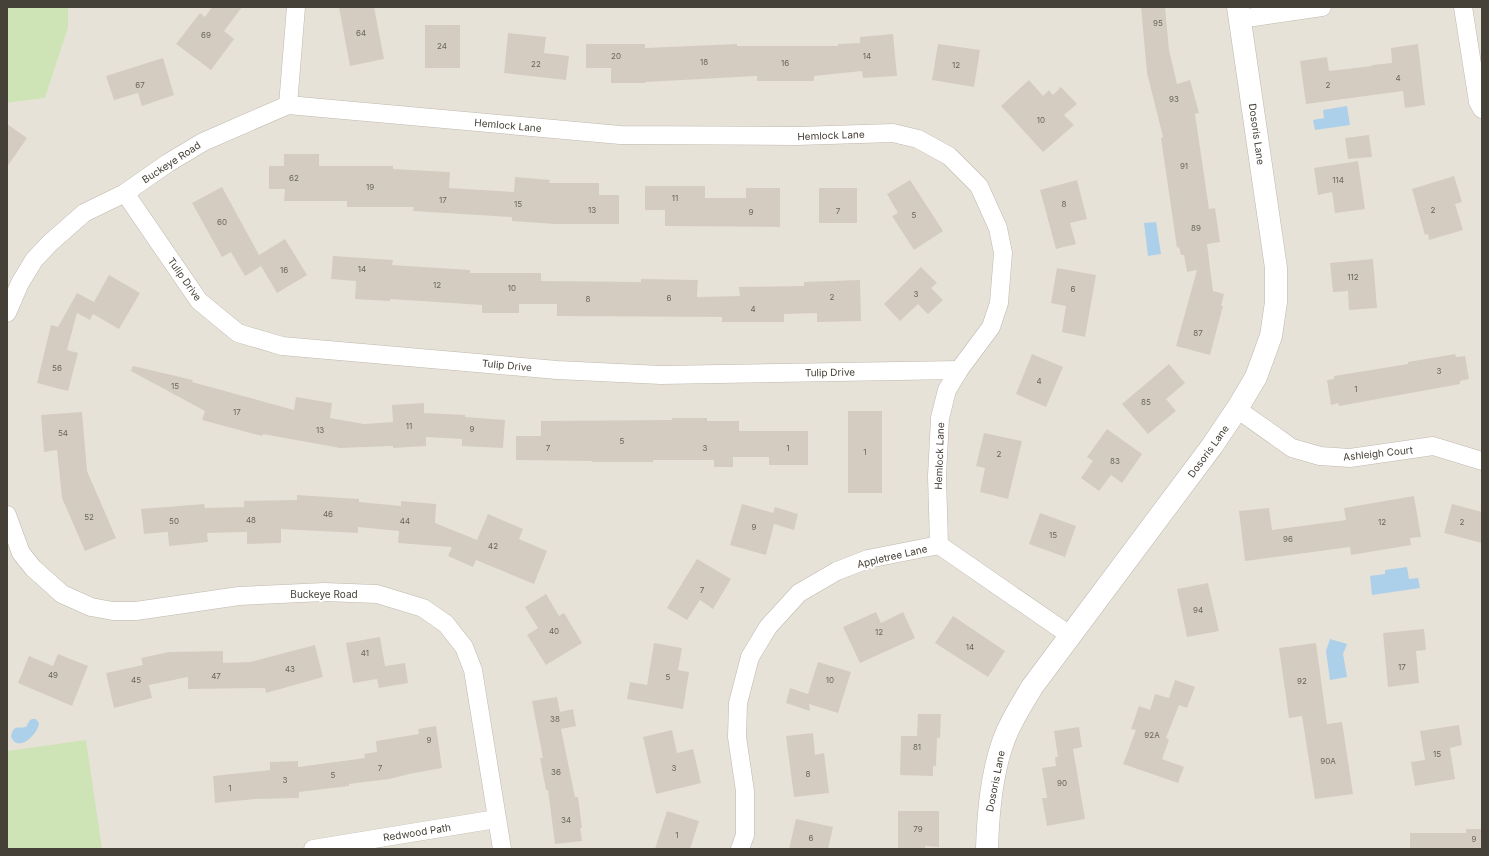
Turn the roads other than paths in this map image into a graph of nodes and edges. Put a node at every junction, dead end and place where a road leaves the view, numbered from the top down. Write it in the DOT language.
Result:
graph roads {
  1 [pos="296,7"];
  2 [pos="1322,7"];
  3 [pos="1464,7"];
  4 [pos="1239,13"];
  5 [pos="288,105"];
  6 [pos="1482,109"];
  7 [pos="125,193"];
  8 [pos="7,312"];
  9 [pos="959,370"];
  10 [pos="1237,409"];
  11 [pos="1482,461"];
  12 [pos="7,516"];
  13 [pos="939,545"];
  14 [pos="1071,636"];
  15 [pos="496,819"];
  16 [pos="313,849"];
  17 [pos="502,849"];
  18 [pos="740,849"];
  19 [pos="987,849"];
  1 -- 5 [label="street"];
  2 -- 4 [label="street"];
  3 -- 6 [label="street"];
  4 -- 10 [label="street, Dosoris Lane"];
  5 -- 7 [label="street, Buckeye Road"];
  5 -- 9 [label="street, Hemlock Lane"];
  7 -- 8 [label="street, Buckeye Road"];
  7 -- 9 [label="street, Tulip Drive"];
  9 -- 13 [label="street, Hemlock Lane"];
  10 -- 11 [label="street, Ashleigh Court"];
  10 -- 14 [label="street, Dosoris Lane"];
  12 -- 15 [label="street, Buckeye Road"];
  13 -- 14 [label="street, Appletree Lane"];
  13 -- 18 [label="street, Appletree Lane"];
  14 -- 19 [label="street, Dosoris Lane"];
  15 -- 16 [label="street, Redwood Path"];
  15 -- 17 [label="street, Buckeye Road"];
}
